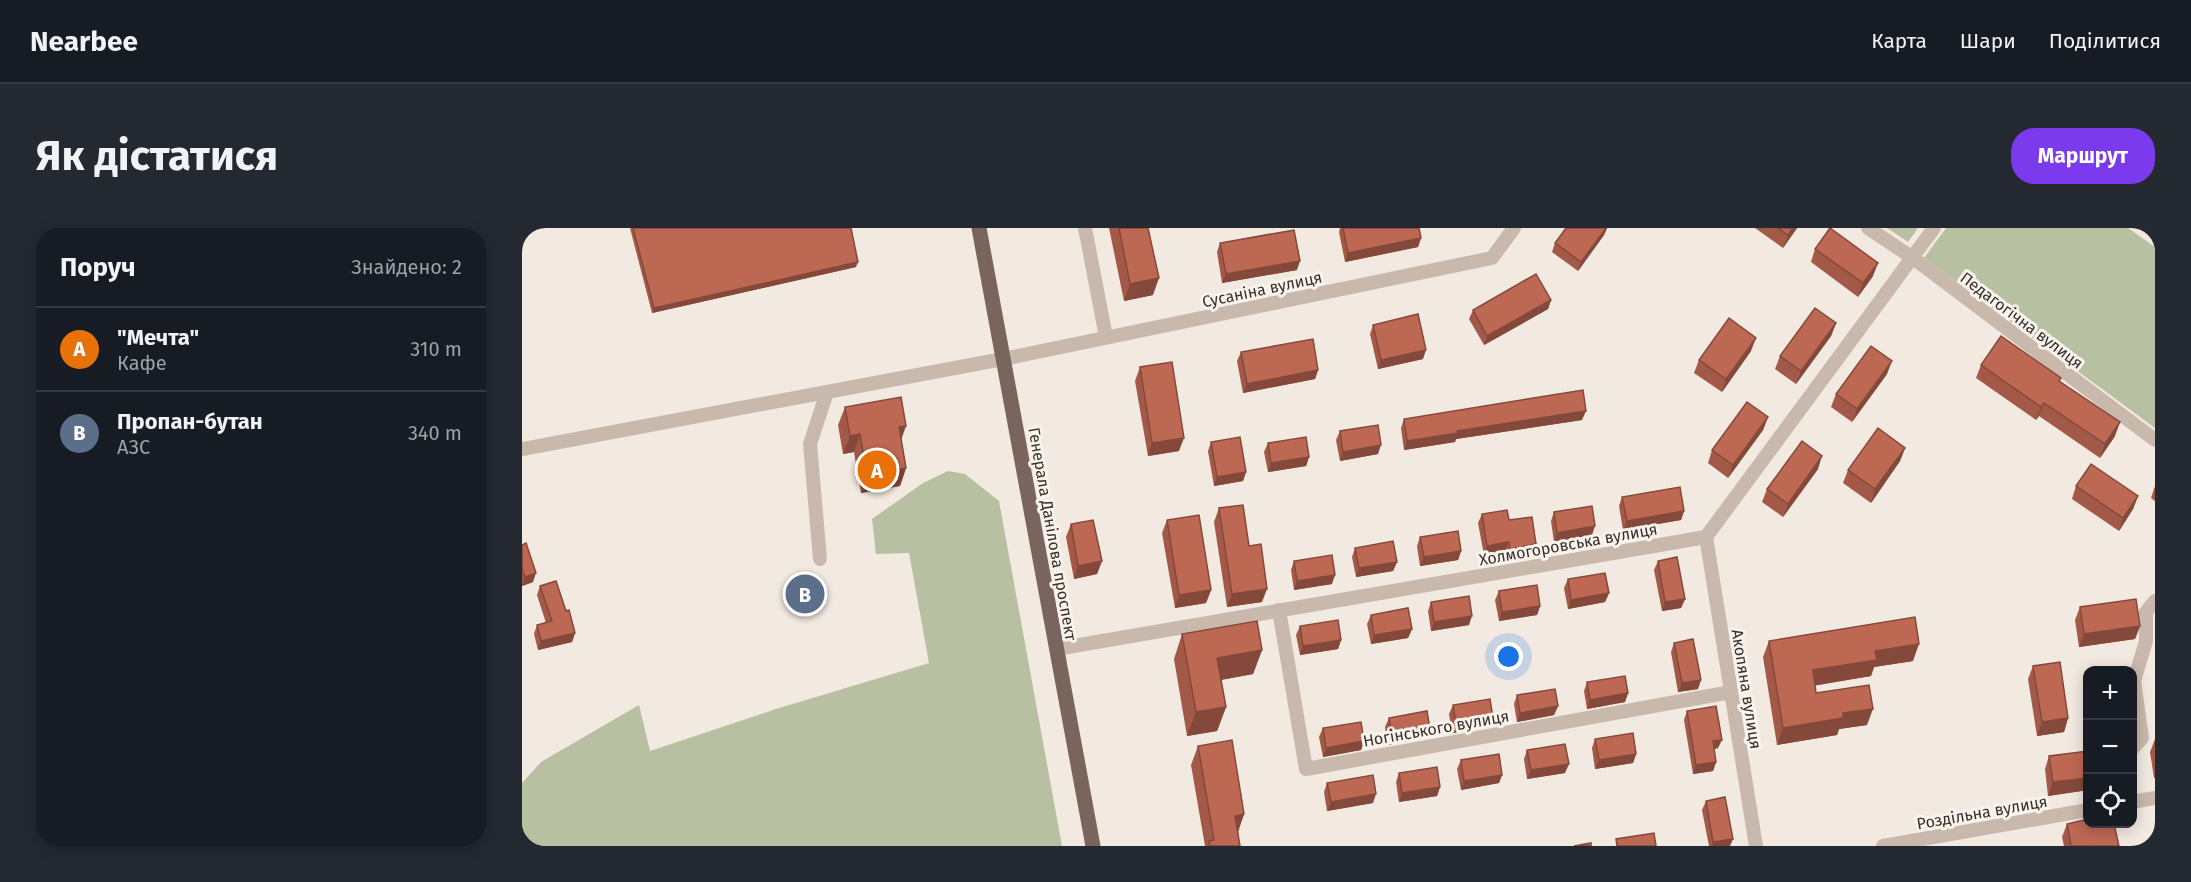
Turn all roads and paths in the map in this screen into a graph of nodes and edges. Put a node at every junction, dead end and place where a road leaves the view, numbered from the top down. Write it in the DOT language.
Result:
graph roads {
  1 [pos="980,228"];
  2 [pos="1085,228"];
  3 [pos="1514,228"];
  4 [pos="1868,228"];
  5 [pos="1934,228"];
  6 [pos="1913,258"];
  7 [pos="1106,338"];
  8 [pos="1002,359"];
  9 [pos="827,392"];
  10 [pos="2155,441"];
  11 [pos="522,449"];
  12 [pos="1706,537"];
  13 [pos="819,559"];
  14 [pos="2155,601"];
  15 [pos="1279,610"];
  16 [pos="1056,649"];
  17 [pos="1731,692"];
  18 [pos="2137,744"];
  19 [pos="2155,798"];
  20 [pos="2137,801"];
  21 [pos="2083,811"];
  22 [pos="1093,846"];
  23 [pos="1756,846"];
  24 [pos="1883,846"];
  1 -- 8 [label="main road, Генерала Данілова проспект"];
  2 -- 7 [label="street"];
  3 -- 7 [label="street, Сусаніна вулиця"];
  4 -- 6 [label="street, Педагогічна вулиця"];
  5 -- 6 [label="street"];
  6 -- 10 [label="street, Педагогічна вулиця"];
  6 -- 12 [label="street"];
  7 -- 8 [label="street, Сусаніна вулиця"];
  8 -- 9 [label="street, Сусаніна вулиця"];
  8 -- 16 [label="main road, Генерала Данілова проспект"];
  9 -- 11 [label="street, Сусаніна вулиця"];
  9 -- 13 [label="street"];
  12 -- 15 [label="street, Холмогоровська вулиця"];
  12 -- 17 [label="street, Акопяна вулиця"];
  14 -- 18 [label="street"];
  15 -- 16 [label="street, Холмогоровська вулиця"];
  15 -- 17 [label="street, Ногінського вулиця"];
  16 -- 22 [label="main road, Генерала Данілова проспект"];
  17 -- 23 [label="street, Акопяна вулиця"];
  19 -- 20 [label="street"];
  21 -- 24 [label="street, Роздільна вулиця"];
}
